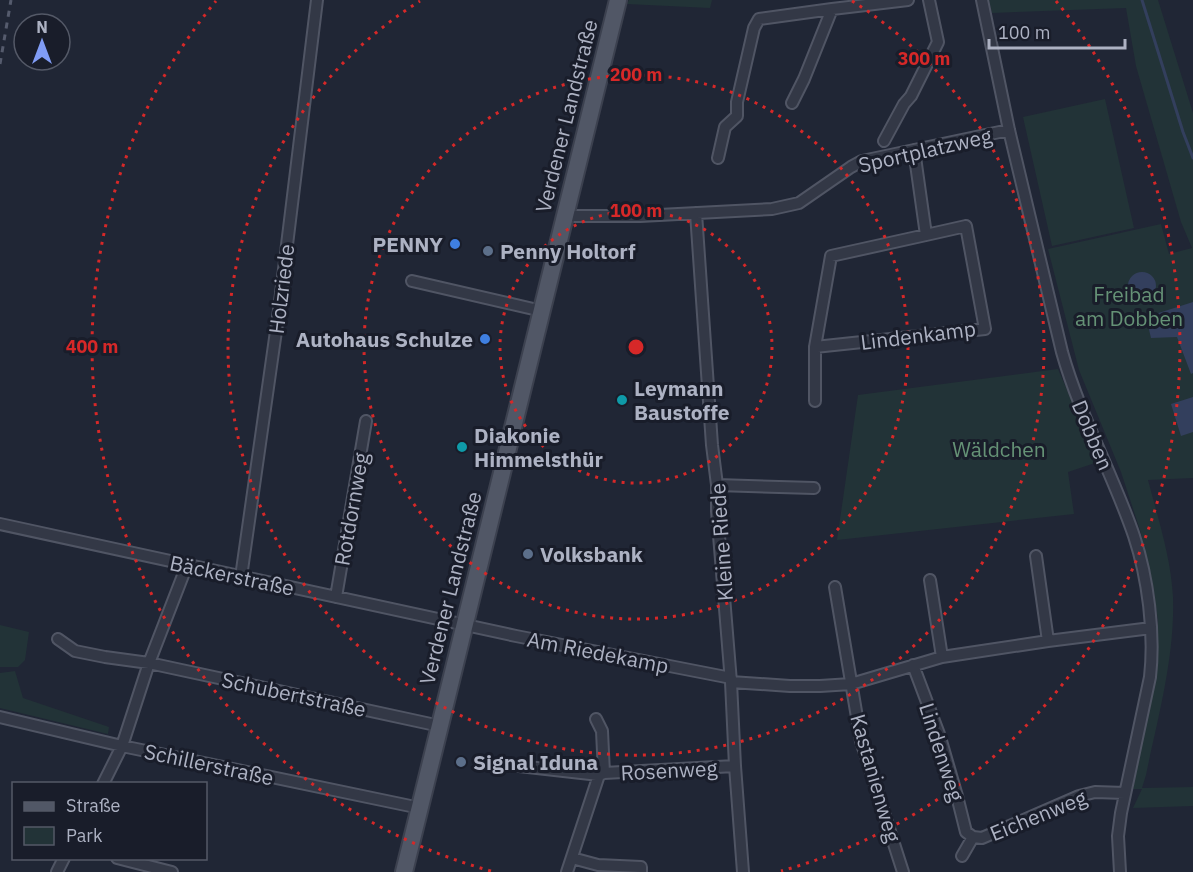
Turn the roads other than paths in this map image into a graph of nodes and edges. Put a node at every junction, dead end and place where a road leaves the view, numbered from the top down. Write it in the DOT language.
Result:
graph roads {
  1 [pos="317,0"];
  2 [pos="618,0"];
  3 [pos="908,0"];
  4 [pos="929,0"];
  5 [pos="982,0"];
  6 [pos="828,6"];
  7 [pos="792,103"];
  8 [pos="1009,130"];
  9 [pos="884,141"];
  10 [pos="914,150"];
  11 [pos="718,158"];
  12 [pos="696,213"];
  13 [pos="565,216"];
  14 [pos="926,235"];
  15 [pos="412,281"];
  16 [pos="542,311"];
  17 [pos="815,347"];
  18 [pos="815,401"];
  19 [pos="366,421"];
  20 [pos="717,485"];
  21 [pos="814,488"];
  22 [pos="0,524"];
  23 [pos="1036,556"];
  24 [pos="187,565"];
  25 [pos="241,578"];
  26 [pos="930,580"];
  27 [pos="835,587"];
  28 [pos="336,597"];
  29 [pos="464,624"];
  30 [pos="1151,628"];
  31 [pos="58,639"];
  32 [pos="1048,641"];
  33 [pos="942,657"];
  34 [pos="149,663"];
  35 [pos="913,665"];
  36 [pos="731,680"];
  37 [pos="851,684"];
  38 [pos="0,717"];
  39 [pos="596,719"];
  40 [pos="440,726"];
  41 [pos="124,747"];
  42 [pos="519,766"];
  43 [pos="735,766"];
  44 [pos="601,774"];
  45 [pos="104,782"];
  46 [pos="1125,793"];
  47 [pos="420,808"];
  48 [pos="973,837"];
  49 [pos="962,856"];
  50 [pos="572,858"];
  51 [pos="125,860"];
  52 [pos="172,872"];
  53 [pos="404,872"];
  54 [pos="567,872"];
  55 [pos="641,872"];
  56 [pos="742,872"];
  57 [pos="903,872"];
  58 [pos="1120,872"];
  1 -- 25 [label="street, Holzriede"];
  2 -- 13 [label="main road, Verdener Landstraße"];
  3 -- 6 [label="street"];
  4 -- 9 [label="street"];
  5 -- 8 [label="street, Dobben"];
  6 -- 7 [label="street"];
  6 -- 11 [label="street"];
  8 -- 10 [label="street, Sportplatzweg"];
  8 -- 30 [label="street, Dobben"];
  10 -- 12 [label="street, Sportplatzweg"];
  10 -- 14 [label="street"];
  12 -- 13 [label="street, Sportplatzweg"];
  12 -- 20 [label="street, Kleine Riede"];
  13 -- 16 [label="main road, Verdener Landstraße"];
  14 -- 17 [label="street, Lindenkamp"];
  14 -- 17 [label="street, Lindenkamp"];
  15 -- 16 [label="street"];
  16 -- 29 [label="main road, Verdener Landstraße"];
  17 -- 18 [label="street, Lindenkamp"];
  19 -- 28 [label="street, Rotdornweg"];
  20 -- 21 [label="street"];
  20 -- 36 [label="street, Kleine Riede"];
  22 -- 24 [label="street, Bäckerstraße"];
  23 -- 32 [label="street"];
  24 -- 25 [label="street, Bäckerstraße"];
  24 -- 34 [label="street"];
  25 -- 28 [label="street, Bäckerstraße"];
  26 -- 33 [label="street"];
  27 -- 37 [label="street"];
  28 -- 29 [label="street, Bäckerstraße"];
  29 -- 36 [label="street, Am Riedekamp"];
  29 -- 40 [label="main road, Verdener Landstraße"];
  30 -- 32 [label="street, Am Riedekamp"];
  30 -- 46 [label="street, Dobben"];
  31 -- 34 [label="street, Schubertstraße"];
  32 -- 33 [label="street, Am Riedekamp"];
  33 -- 35 [label="street, Am Riedekamp"];
  34 -- 40 [label="street, Schubertstraße"];
  34 -- 41 [label="street"];
  35 -- 37 [label="street, Am Riedekamp"];
  35 -- 48 [label="street, Lindenweg"];
  36 -- 37 [label="street, Am Riedekamp"];
  36 -- 43 [label="street, Kleine Riede"];
  37 -- 57 [label="street, Kastanienweg"];
  38 -- 41 [label="street, Schillerstraße"];
  39 -- 44 [label="street, Rosenweg"];
  40 -- 47 [label="main road, Verdener Landstraße"];
  41 -- 45 [label="street"];
  41 -- 47 [label="street, Schillerstraße"];
  42 -- 44 [label="street, Rosenweg"];
  43 -- 44 [label="street, Rosenweg"];
  43 -- 56 [label="street, Kleine Riede"];
  44 -- 50 [label="street, Rosenweg"];
  46 -- 48 [label="street, Eichenweg"];
  46 -- 58 [label="street, Dobben"];
  47 -- 53 [label="main road, Verdener Landstraße"];
  48 -- 49 [label="street, Eichenweg"];
  50 -- 54 [label="street, Rosenweg"];
  50 -- 55 [label="street"];
  51 -- 52 [label="street"];
}
